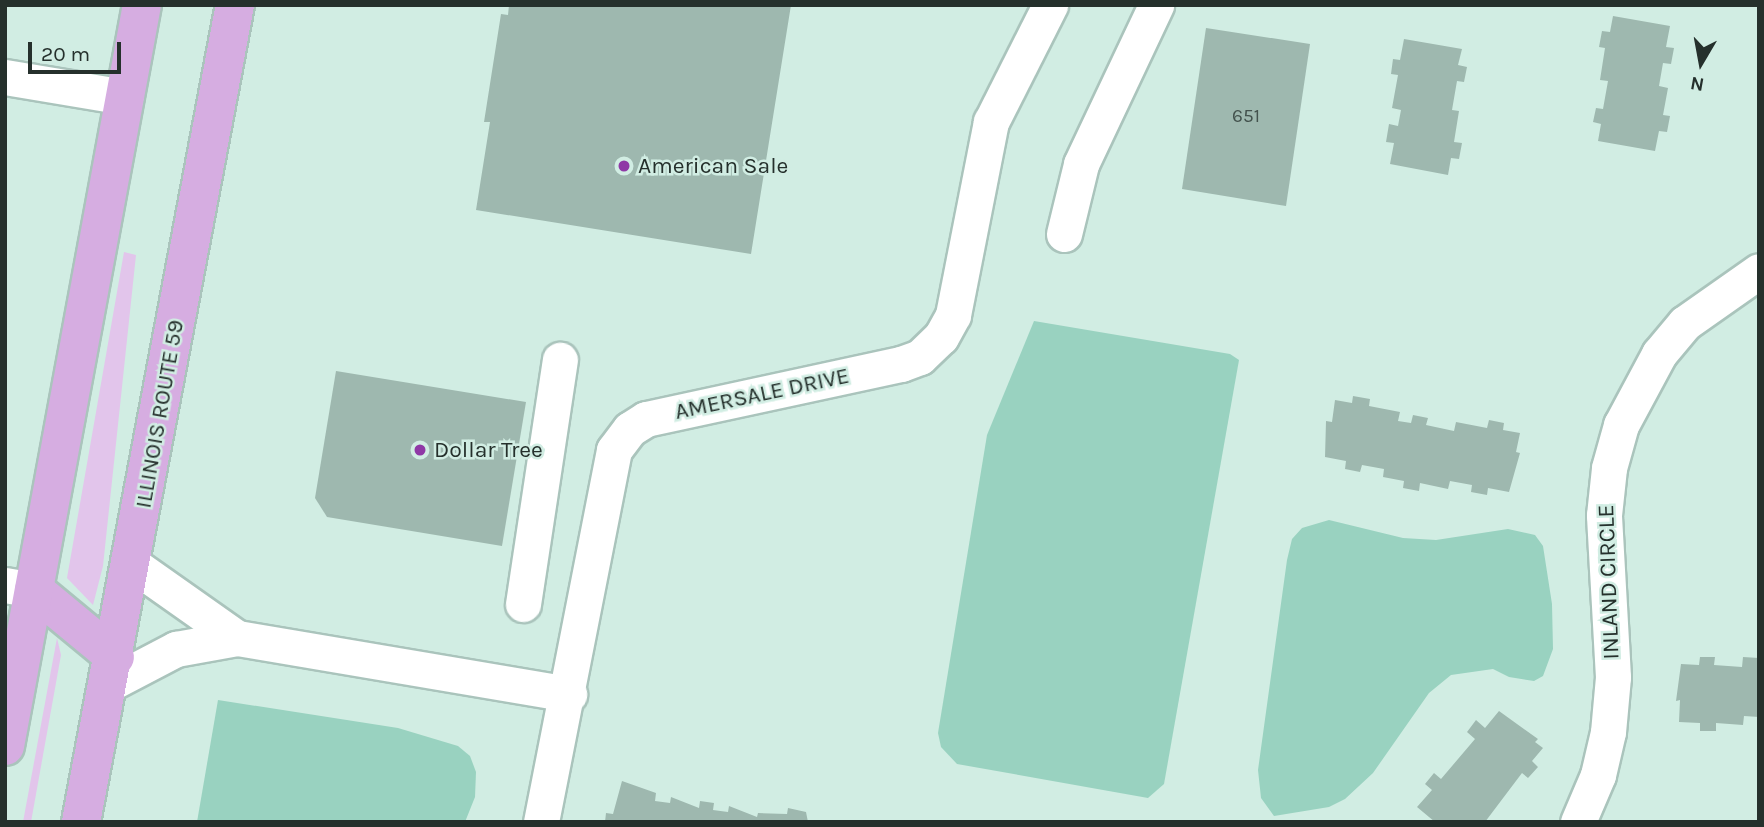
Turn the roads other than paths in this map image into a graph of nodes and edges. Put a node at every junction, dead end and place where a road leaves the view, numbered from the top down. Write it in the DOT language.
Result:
graph roads {
  1 [pos="142,5"];
  2 [pos="235,5"];
  3 [pos="1050,5"];
  4 [pos="1156,5"];
  5 [pos="5,77"];
  6 [pos="125,97"];
  7 [pos="1064,234"];
  8 [pos="1759,271"];
  9 [pos="560,360"];
  10 [pos="132,564"];
  11 [pos="20,588"];
  12 [pos="523,604"];
  13 [pos="237,638"];
  14 [pos="5,645"];
  15 [pos="112,670"];
  16 [pos="569,694"];
  17 [pos="14,696"];
  18 [pos="5,746"];
  19 [pos="81,822"];
  20 [pos="541,822"];
  21 [pos="1578,822"];
  1 -- 6 [label="main road"];
  2 -- 10 [label="main road, ILLINOIS ROUTE 59"];
  3 -- 16 [label="street, AMERSALE DRIVE"];
  4 -- 7 [label="street"];
  5 -- 6 [label="street"];
  6 -- 11 [label="main road"];
  8 -- 21 [label="street, INLAND CIRCLE"];
  9 -- 12 [label="street"];
  10 -- 13 [label="street"];
  10 -- 15 [label="main road, ILLINOIS ROUTE 59"];
  11 -- 15 [label="main road"];
  11 -- 17 [label="main road"];
  13 -- 15 [label="street"];
  13 -- 16 [label="street"];
  14 -- 17 [label="main road"];
  15 -- 19 [label="main road, ILLINOIS ROUTE 59"];
  16 -- 20 [label="street, AMERSALE DRIVE"];
  17 -- 18 [label="main road"];
}
